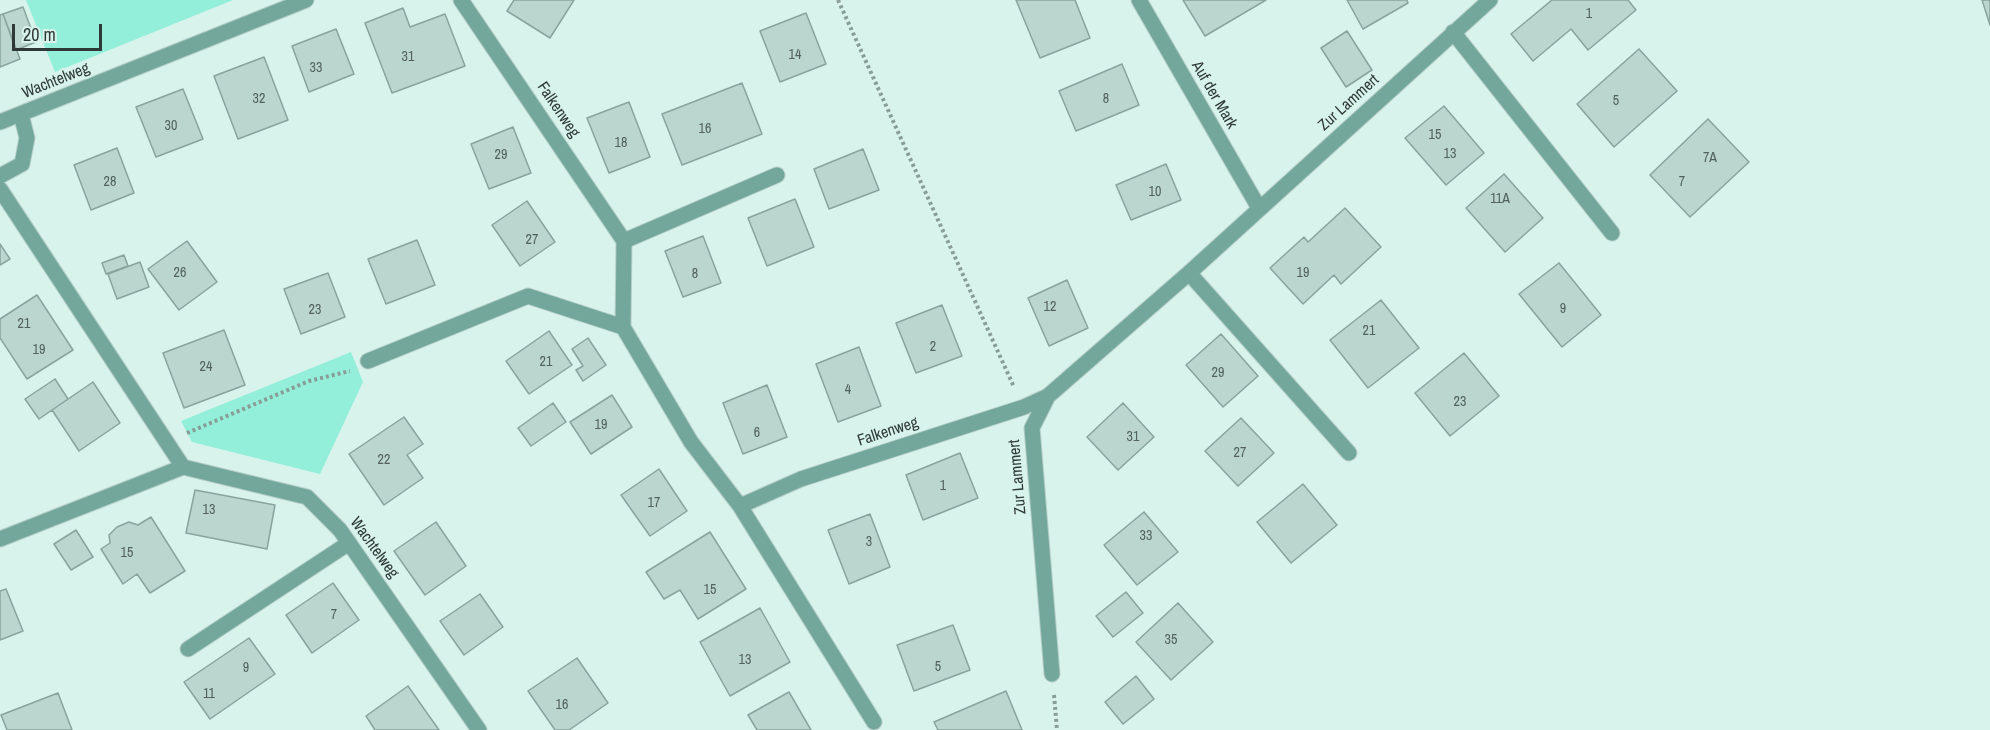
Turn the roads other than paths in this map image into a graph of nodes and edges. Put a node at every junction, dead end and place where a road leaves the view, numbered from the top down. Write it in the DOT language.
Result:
graph roads {
  1 [pos="306,0"];
  2 [pos="461,0"];
  3 [pos="1138,0"];
  4 [pos="1490,0"];
  5 [pos="1453,33"];
  6 [pos="21,114"];
  7 [pos="0,122"];
  8 [pos="777,175"];
  9 [pos="0,176"];
  10 [pos="0,189"];
  11 [pos="1259,208"];
  12 [pos="1612,233"];
  13 [pos="624,241"];
  14 [pos="1189,273"];
  15 [pos="623,327"];
  16 [pos="368,362"];
  17 [pos="1048,396"];
  18 [pos="1349,453"];
  19 [pos="183,467"];
  20 [pos="740,506"];
  21 [pos="0,538"];
  22 [pos="349,543"];
  23 [pos="188,648"];
  24 [pos="1052,674"];
  25 [pos="874,722"];
  26 [pos="479,730"];
  1 -- 6 [label="street, Wachtelweg"];
  2 -- 13 [label="street, Falkenweg"];
  3 -- 11 [label="street, Auf der Mark"];
  4 -- 5 [label="street, Zur Lammert"];
  5 -- 11 [label="street, Zur Lammert"];
  5 -- 12 [label="street"];
  6 -- 7 [label="street, Wachtelweg"];
  6 -- 9 [label="street"];
  8 -- 13 [label="street"];
  10 -- 19 [label="street"];
  11 -- 14 [label="street, Zur Lammert"];
  13 -- 15 [label="street"];
  14 -- 17 [label="street, Zur Lammert"];
  14 -- 18 [label="street"];
  15 -- 16 [label="street"];
  15 -- 20 [label="street"];
  17 -- 20 [label="street, Falkenweg"];
  17 -- 24 [label="street, Zur Lammert"];
  19 -- 21 [label="street"];
  19 -- 22 [label="street, Wachtelweg"];
  20 -- 25 [label="street"];
  22 -- 23 [label="street"];
  22 -- 26 [label="street, Wachtelweg"];
}
